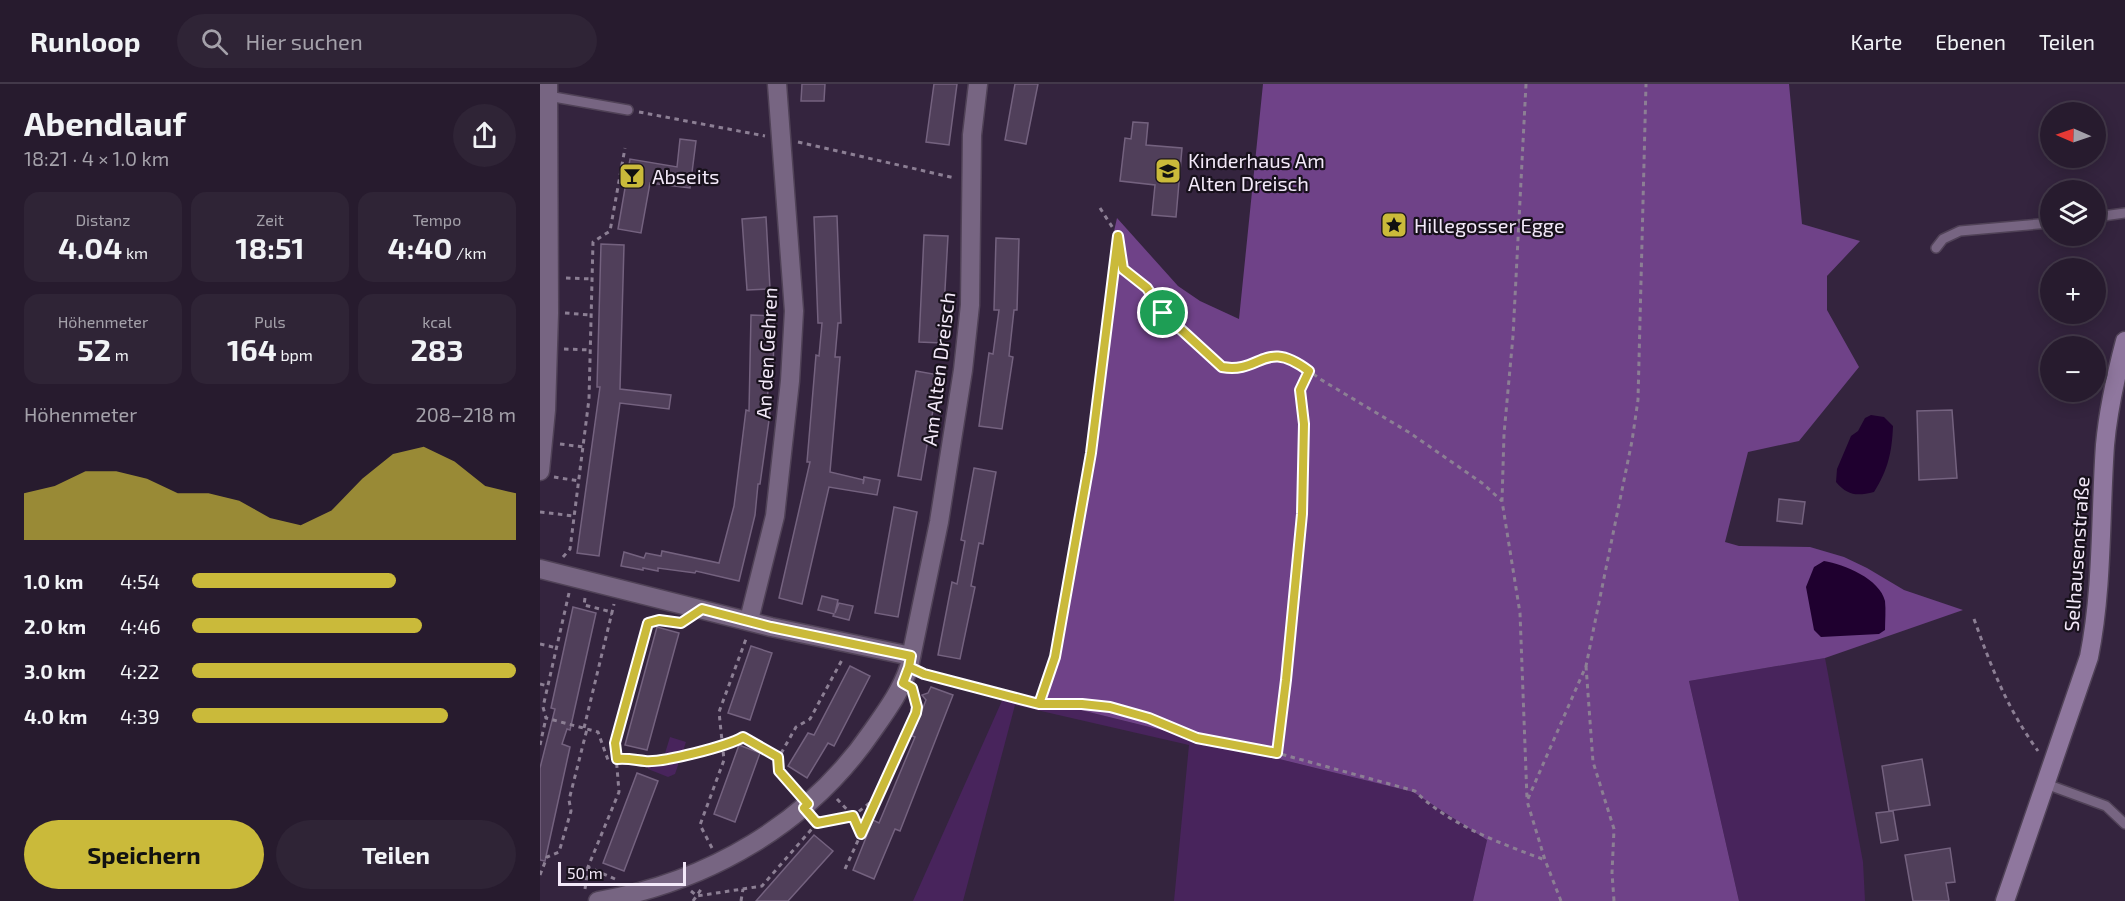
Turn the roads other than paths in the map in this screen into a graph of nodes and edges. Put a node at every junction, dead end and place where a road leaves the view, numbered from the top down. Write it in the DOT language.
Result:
graph roads {
  1 [pos="777,84"];
  2 [pos="978,84"];
  3 [pos="548,90"];
  4 [pos="628,110"];
  5 [pos="2125,213"];
  6 [pos="2106,216"];
  7 [pos="2040,224"];
  8 [pos="1936,248"];
  9 [pos="2125,341"];
  10 [pos="547,474"];
  11 [pos="545,571"];
  12 [pos="749,620"];
  13 [pos="908,669"];
  14 [pos="2046,784"];
  15 [pos="2125,824"];
  16 [pos="598,901"];
  17 [pos="2005,901"];
  1 -- 12 [label="street, An den Gehren"];
  2 -- 13 [label="street, Am Alten Dreisch"];
  3 -- 4 [label="lane"];
  3 -- 10 [label="street"];
  5 -- 6 [label="lane"];
  7 -- 8 [label="lane"];
  9 -- 14 [label="street, Selhausenstraße"];
  11 -- 12 [label="street"];
  12 -- 13 [label="street"];
  13 -- 16 [label="street, Am Alten Dreisch"];
  14 -- 15 [label="lane"];
  14 -- 17 [label="street, Selhausenstraße"];
}
